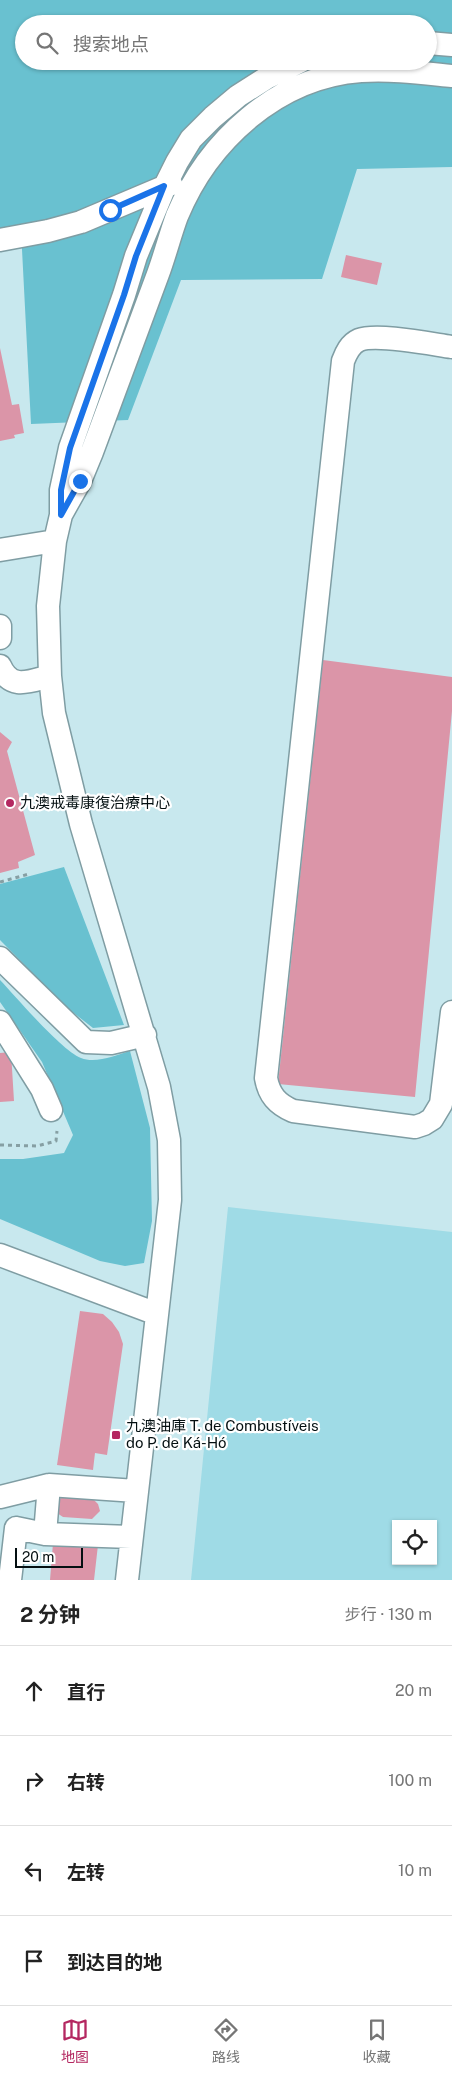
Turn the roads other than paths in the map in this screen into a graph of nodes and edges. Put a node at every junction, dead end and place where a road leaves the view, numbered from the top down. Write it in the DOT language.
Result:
graph roads {
  1 [pos="437,43"];
  2 [pos="452,45"];
  3 [pos="282,70"];
  4 [pos="452,76"];
  5 [pos="208,160"];
  6 [pos="164,186"];
  7 [pos="0,240"];
  8 [pos="452,347"];
  9 [pos="61,515"];
  10 [pos="55,541"];
  11 [pos="0,550"];
  12 [pos="0,626"];
  13 [pos="0,638"];
  14 [pos="0,666"];
  15 [pos="50,676"];
  16 [pos="0,958"];
  17 [pos="452,1012"];
  18 [pos="0,1022"];
  19 [pos="144,1035"];
  20 [pos="52,1110"];
  21 [pos="0,1255"];
  22 [pos="157,1314"];
  23 [pos="49,1485"];
  24 [pos="136,1491"];
  25 [pos="0,1497"];
  26 [pos="8,1525"];
  27 [pos="45,1534"];
  28 [pos="131,1537"];
  29 [pos="10,1580"];
  30 [pos="127,1580"];
  1 -- 2 [label="street"];
  3 -- 6 [label="street"];
  4 -- 5 [label="street"];
  5 -- 6 [label="street"];
  5 -- 9 [label="street"];
  6 -- 7 [label="street"];
  6 -- 9 [label="street"];
  8 -- 17 [label="street"];
  9 -- 10 [label="street"];
  10 -- 11 [label="street"];
  10 -- 15 [label="street"];
  12 -- 13 [label="street"];
  14 -- 15 [label="street"];
  15 -- 19 [label="street"];
  16 -- 19 [label="street"];
  18 -- 20 [label="street"];
  19 -- 22 [label="street"];
  21 -- 22 [label="street"];
  22 -- 24 [label="street"];
  23 -- 24 [label="street"];
  23 -- 25 [label="street"];
  23 -- 27 [label="street"];
  24 -- 28 [label="street"];
  26 -- 27 [label="street"];
  26 -- 29 [label="street"];
  27 -- 28 [label="street"];
  28 -- 30 [label="street"];
}
